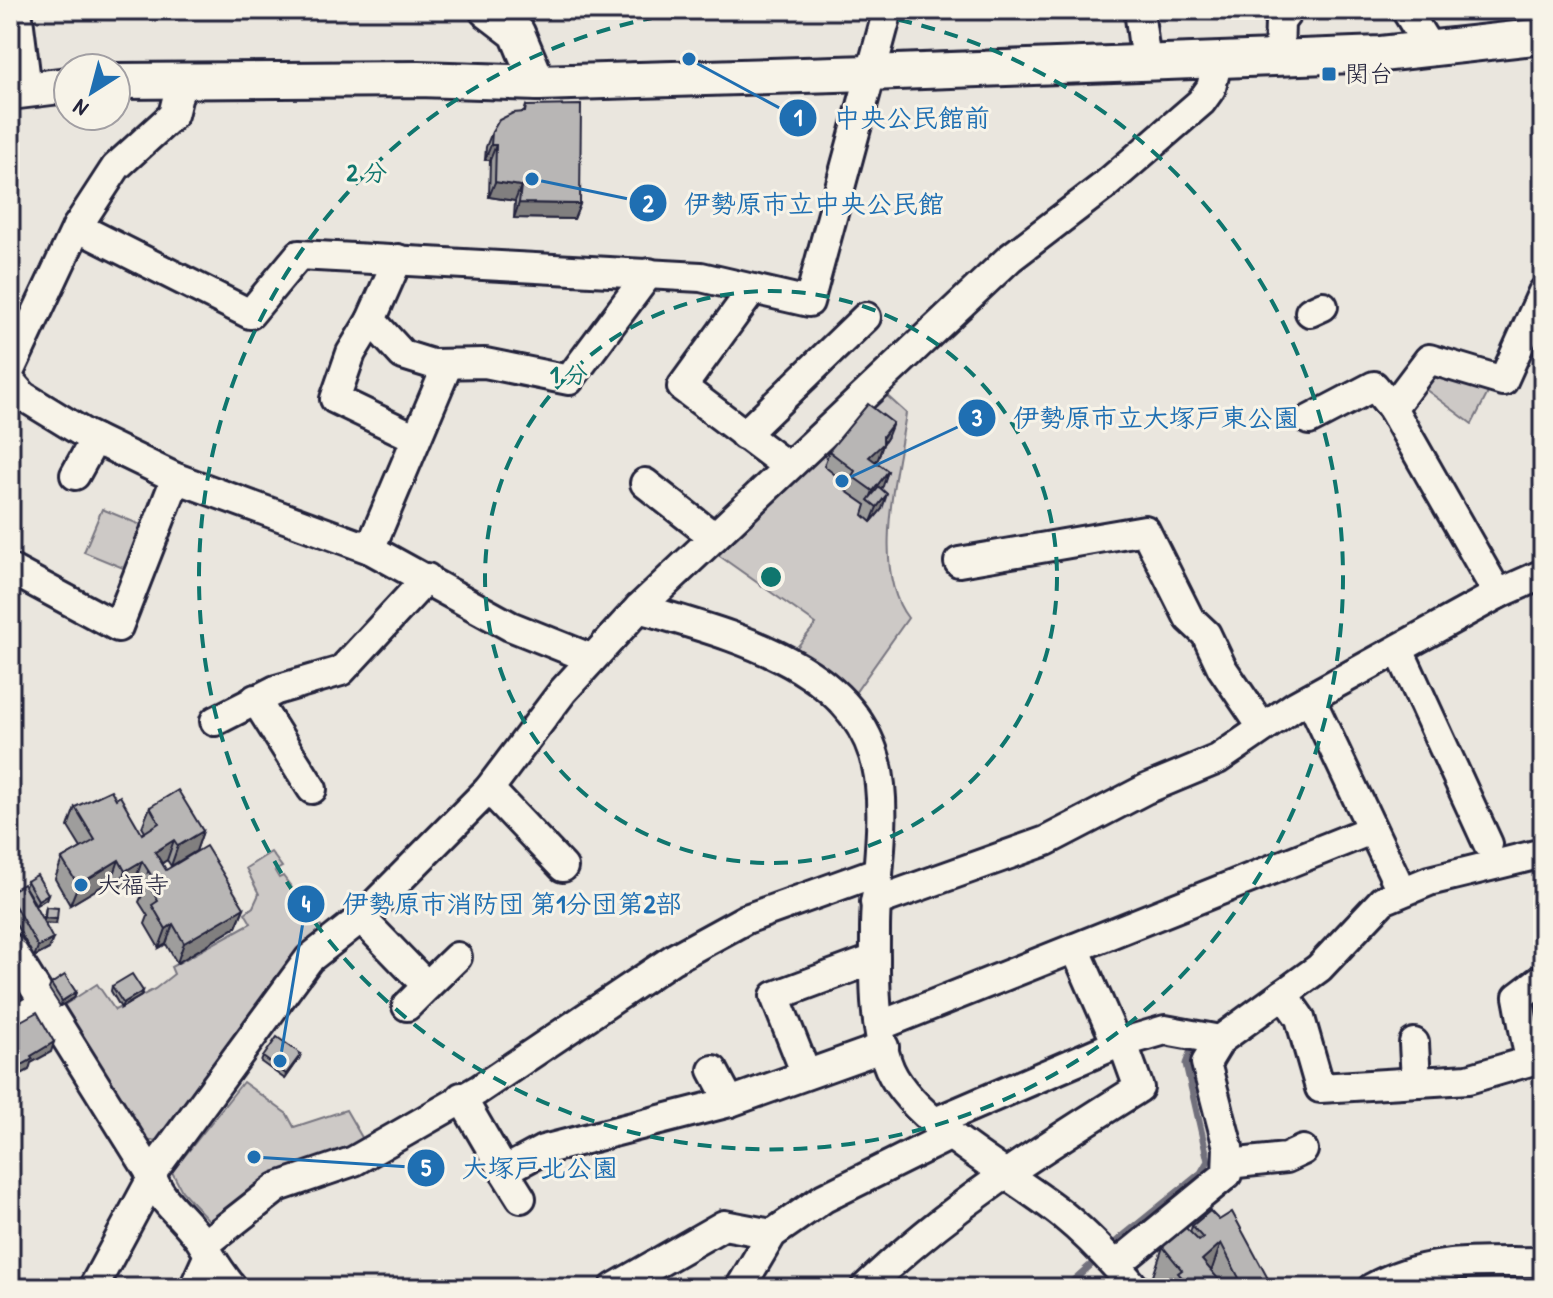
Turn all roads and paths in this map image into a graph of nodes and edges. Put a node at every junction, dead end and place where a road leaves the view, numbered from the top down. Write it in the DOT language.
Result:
graph roads {
  1 [pos="17,10"];
  2 [pos="487,10"];
  3 [pos="888,10"];
  4 [pos="1139,10"];
  5 [pos="1289,10"];
  6 [pos="1406,10"];
  7 [pos="1543,36"];
  8 [pos="1430,49"];
  9 [pos="1279,55"];
  10 [pos="1218,59"];
  11 [pos="1146,63"];
  12 [pos="869,73"];
  13 [pos="182,79"];
  14 [pos="132,81"];
  15 [pos="538,83"];
  16 [pos="52,87"];
  17 [pos="19,90"];
  18 [pos="77,227"];
  19 [pos="398,259"];
  20 [pos="649,273"];
  21 [pos="753,289"];
  22 [pos="1543,292"];
  23 [pos="866,317"];
  24 [pos="371,320"];
  25 [pos="448,364"];
  26 [pos="10,370"];
  27 [pos="10,381"];
  28 [pos="1392,408"];
  29 [pos="1309,420"];
  30 [pos="744,435"];
  31 [pos="416,438"];
  32 [pos="95,439"];
  33 [pos="787,466"];
  34 [pos="75,475"];
  35 [pos="176,478"];
  36 [pos="645,483"];
  37 [pos="714,537"];
  38 [pos="370,549"];
  39 [pos="959,562"];
  40 [pos="10,569"];
  41 [pos="1543,574"];
  42 [pos="427,578"];
  43 [pos="1498,594"];
  44 [pos="639,608"];
  45 [pos="1399,650"];
  46 [pos="590,658"];
  47 [pos="1310,698"];
  48 [pos="255,699"];
  49 [pos="215,721"];
  50 [pos="1262,727"];
  51 [pos="312,789"];
  52 [pos="489,789"];
  53 [pos="1371,830"];
  54 [pos="1488,844"];
  55 [pos="1543,853"];
  56 [pos="563,867"];
  57 [pos="877,872"];
  58 [pos="1401,890"];
  59 [pos="875,902"];
  60 [pos="361,918"];
  61 [pos="10,948"];
  62 [pos="1075,948"];
  63 [pos="457,957"];
  64 [pos="875,959"];
  65 [pos="1543,978"];
  66 [pos="1283,994"];
  67 [pos="42,1005"];
  68 [pos="10,1024"];
  69 [pos="882,1037"];
  70 [pos="1220,1040"];
  71 [pos="1414,1043"];
  72 [pos="1120,1044"];
  73 [pos="713,1070"];
  74 [pos="806,1074"];
  75 [pos="1416,1082"];
  76 [pos="461,1097"];
  77 [pos="730,1102"];
  78 [pos="943,1128"];
  79 [pos="1303,1150"];
  80 [pos="1228,1164"];
  81 [pos="504,1171"];
  82 [pos="1004,1172"];
  83 [pos="151,1174"];
  84 [pos="521,1198"];
  85 [pos="772,1234"];
  86 [pos="206,1251"];
  87 [pos="1543,1262"];
  88 [pos="1116,1265"];
  89 [pos="93,1288"];
  90 [pos="194,1288"];
  91 [pos="233,1288"];
  92 [pos="614,1288"];
  93 [pos="740,1288"];
  94 [pos="865,1288"];
  95 [pos="1135,1288"];
  96 [pos="1372,1288"];
  1 -- 17 [label="street"];
  2 -- 15 [label="street"];
  3 -- 12 [label="street"];
  4 -- 11 [label="street"];
  5 -- 9 [label="street"];
  6 -- 8 [label="street"];
  7 -- 8 [label="street"];
  8 -- 9 [label="street"];
  9 -- 10 [label="street"];
  10 -- 11 [label="street"];
  10 -- 33 [label="street"];
  11 -- 12 [label="street"];
  12 -- 15 [label="street"];
  12 -- 21 [label="street"];
  13 -- 14 [label="street"];
  13 -- 15 [label="street"];
  13 -- 18 [label="street"];
  16 -- 17 [label="street"];
  18 -- 19 [label="street"];
  18 -- 26 [label="street"];
  19 -- 20 [label="street"];
  19 -- 24 [label="street"];
  20 -- 21 [label="street"];
  20 -- 25 [label="street"];
  21 -- 30 [label="street"];
  22 -- 28 [label="street"];
  23 -- 30 [label="street"];
  24 -- 25 [label="street"];
  24 -- 31 [label="street"];
  25 -- 31 [label="street"];
  27 -- 32 [label="street"];
  28 -- 29 [label="street"];
  28 -- 43 [label="street"];
  30 -- 33 [label="street"];
  31 -- 38 [label="street"];
  32 -- 34 [label="street"];
  32 -- 35 [label="street"];
  33 -- 37 [label="street"];
  35 -- 38 [label="street"];
  35 -- 40 [label="street"];
  36 -- 37 [label="street"];
  37 -- 44 [label="street"];
  38 -- 42 [label="street"];
  39 -- 50 [label="street"];
  41 -- 43 [label="street"];
  42 -- 46 [label="street"];
  42 -- 48 [label="street"];
  43 -- 45 [label="street"];
  44 -- 46 [label="street"];
  44 -- 57 [label="street"];
  45 -- 47 [label="street"];
  45 -- 54 [label="street"];
  46 -- 52 [label="street"];
  47 -- 50 [label="street"];
  47 -- 53 [label="street"];
  48 -- 49 [label="street"];
  48 -- 51 [label="street"];
  50 -- 59 [label="street"];
  52 -- 56 [label="street"];
  52 -- 60 [label="street"];
  53 -- 58 [label="street"];
  53 -- 62 [label="street"];
  55 -- 58 [label="street"];
  57 -- 59 [label="street"];
  57 -- 76 [label="street"];
  58 -- 66 [label="street"];
  59 -- 64 [label="street"];
  60 -- 63 [label="street"];
  60 -- 83 [label="street"];
  61 -- 67 [label="street"];
  62 -- 69 [label="street"];
  62 -- 72 [label="street"];
  64 -- 69 [label="street"];
  64 -- 74 [label="street"];
  65 -- 75 [label="street"];
  66 -- 70 [label="street"];
  66 -- 75 [label="street"];
  67 -- 68 [label="street"];
  67 -- 83 [label="street"];
  69 -- 74 [label="street"];
  69 -- 78 [label="street"];
  70 -- 72 [label="street"];
  70 -- 80 [label="street"];
  71 -- 75 [label="street"];
  72 -- 78 [label="street"];
  72 -- 82 [label="street"];
  73 -- 77 [label="street"];
  74 -- 77 [label="street"];
  76 -- 81 [label="street"];
  76 -- 86 [label="street"];
  77 -- 81 [label="street"];
  78 -- 82 [label="street"];
  78 -- 85 [label="street"];
  79 -- 80 [label="street"];
  80 -- 88 [label="street"];
  81 -- 84 [label="street"];
  82 -- 88 [label="street"];
  82 -- 94 [label="street"];
  83 -- 86 [label="street"];
  83 -- 89 [label="street"];
  85 -- 92 [label="street"];
  85 -- 93 [label="street"];
  86 -- 90 [label="street"];
  86 -- 91 [label="street"];
  87 -- 96 [label="street"];
  88 -- 95 [label="street"];
}
